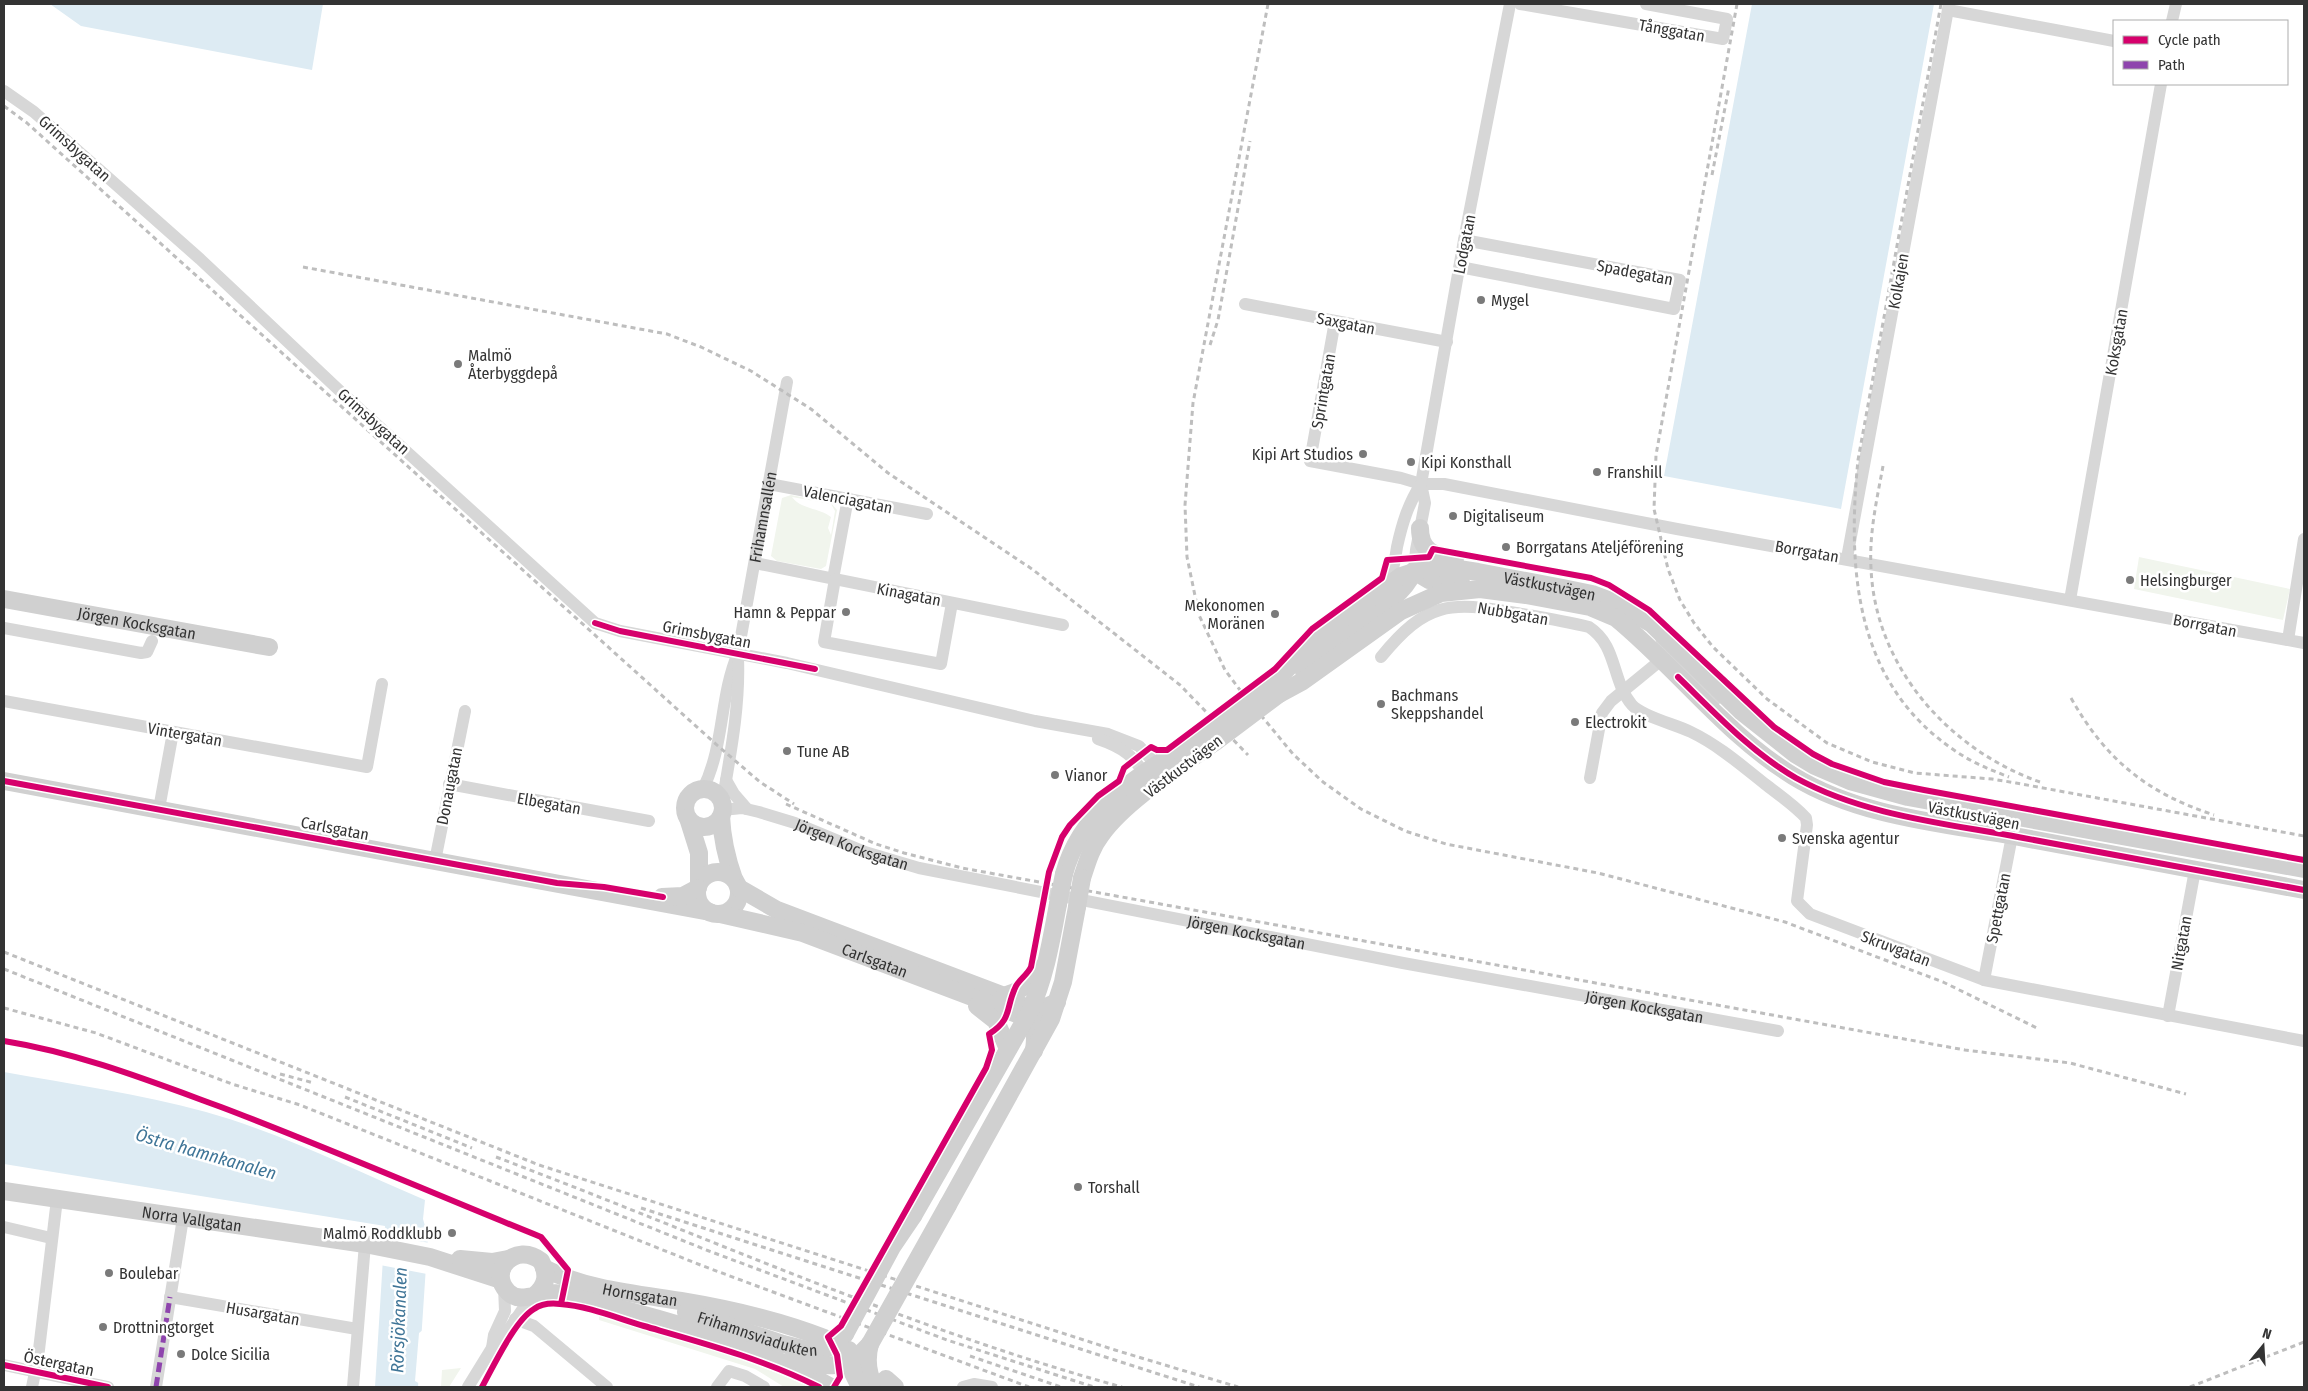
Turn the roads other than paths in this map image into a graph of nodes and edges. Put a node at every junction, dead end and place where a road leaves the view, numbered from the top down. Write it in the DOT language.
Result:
graph roads {
  1 [pos="1510,4"];
  2 [pos="1520,4"];
  3 [pos="1646,4"];
  4 [pos="2176,4"];
  5 [pos="1948,7"];
  6 [pos="2172,20"];
  7 [pos="2113,42"];
  8 [pos="2161,85"];
  9 [pos="4,91"];
  10 [pos="1464,240"];
  11 [pos="1460,267"];
  12 [pos="1244,304"];
  13 [pos="1335,321"];
  14 [pos="1446,342"];
  15 [pos="787,382"];
  16 [pos="1310,461"];
  17 [pos="769,484"];
  18 [pos="1421,484"];
  19 [pos="848,498"];
  20 [pos="1411,499"];
  21 [pos="927,514"];
  22 [pos="1420,528"];
  23 [pos="2304,539"];
  24 [pos="1847,558"];
  25 [pos="755,563"];
  26 [pos="1414,571"];
  27 [pos="834,579"];
  28 [pos="1386,585"];
  29 [pos="1526,595"];
  30 [pos="4,599"];
  31 [pos="2070,600"];
  32 [pos="952,603"];
  33 [pos="1631,610"];
  34 [pos="1062,625"];
  35 [pos="4,628"];
  36 [pos="1660,634"];
  37 [pos="2288,640"];
  38 [pos="152,641"];
  39 [pos="2304,643"];
  40 [pos="269,647"];
  41 [pos="738,653"];
  42 [pos="1381,657"];
  43 [pos="1661,660"];
  44 [pos="382,684"];
  45 [pos="1280,689"];
  46 [pos="1624,691"];
  47 [pos="4,701"];
  48 [pos="465,711"];
  49 [pos="1742,712"];
  50 [pos="173,732"];
  51 [pos="1155,775"];
  52 [pos="1590,778"];
  53 [pos="726,780"];
  54 [pos="4,781"];
  55 [pos="449,784"];
  56 [pos="703,789"];
  57 [pos="747,809"];
  58 [pos="159,810"];
  59 [pos="722,810"];
  60 [pos="688,818"];
  61 [pos="649,821"];
  62 [pos="2012,836"];
  63 [pos="435,861"];
  64 [pos="2304,869"];
  65 [pos="2195,870"];
  66 [pos="737,883"];
  67 [pos="565,884"];
  68 [pos="698,886"];
  69 [pos="2304,890"];
  70 [pos="715,913"];
  71 [pos="1048,961"];
  72 [pos="1984,980"];
  73 [pos="958,993"];
  74 [pos="1004,996"];
  75 [pos="1057,1002"];
  76 [pos="1028,1013"];
  77 [pos="2168,1016"];
  78 [pos="1778,1031"];
  79 [pos="2304,1041"];
  80 [pos="1008,1046"];
  81 [pos="1034,1051"];
  82 [pos="4,1191"];
  83 [pos="56,1199"];
  84 [pos="183,1218"];
  85 [pos="4,1227"];
  86 [pos="51,1238"];
  87 [pos="372,1246"];
  88 [pos="430,1257"];
  89 [pos="508,1260"];
  90 [pos="544,1268"];
  91 [pos="502,1283"];
  92 [pos="621,1291"];
  93 [pos="533,1296"];
  94 [pos="170,1297"];
  95 [pos="515,1319"];
  96 [pos="357,1329"];
  97 [pos="849,1336"];
  98 [pos="824,1338"];
  99 [pos="870,1344"];
  100 [pos="747,1346"];
  101 [pos="492,1348"];
  102 [pos="850,1361"];
  103 [pos="4,1365"];
  104 [pos="35,1373"];
  105 [pos="885,1385"];
  106 [pos="32,1387"];
  107 [pos="108,1387"];
  108 [pos="156,1387"];
  109 [pos="353,1387"];
  110 [pos="468,1387"];
  111 [pos="607,1387"];
  112 [pos="717,1387"];
  113 [pos="764,1387"];
  114 [pos="831,1387"];
  115 [pos="860,1387"];
  116 [pos="963,1387"];
  117 [pos="992,1387"];
  1 -- 10 [label="street, Lodgatan"];
  2 -- 3 [label="street, Tånggatan"];
  4 -- 6 [label="street"];
  5 -- 7 [label="street"];
  5 -- 24 [label="street, Kolkajen"];
  8 -- 31 [label="street, Koksgatan"];
  9 -- 41 [label="street, Grimsbygatan"];
  10 -- 11 [label="street, Lodgatan"];
  10 -- 11 [label="street, Spadegatan"];
  11 -- 14 [label="street, Lodgatan"];
  12 -- 13 [label="street, Saxgatan"];
  13 -- 14 [label="street, Saxgatan"];
  13 -- 16 [label="street, Sprintgatan"];
  14 -- 18 [label="street, Lodgatan"];
  15 -- 17 [label="street, Frihamnsallén"];
  16 -- 18 [label="street, Borrgatan"];
  17 -- 19 [label="street, Valenciagatan"];
  17 -- 25 [label="street, Frihamnsallén"];
  18 -- 20 [label="street, Lodgatan"];
  18 -- 22 [label="street, Lodgatan"];
  18 -- 24 [label="street, Borrgatan"];
  19 -- 21 [label="street, Valenciagatan"];
  19 -- 27 [label="street"];
  20 -- 26 [label="street"];
  20 -- 28 [label="street, Lodgatan"];
  22 -- 26 [label="street, Lodgatan"];
  22 -- 33 [label="main road"];
  23 -- 37 [label="street"];
  24 -- 31 [label="street, Borrgatan"];
  25 -- 27 [label="street, Kinagatan"];
  25 -- 41 [label="street, Frihamnsallén"];
  26 -- 28 [label="main road, Västkustvägen"];
  26 -- 29 [label="main road, Västkustvägen"];
  26 -- 33 [label="main road, Västkustvägen"];
  26 -- 45 [label="main road"];
  27 -- 32 [label="street, Kinagatan"];
  27 -- 32 [label="street"];
  28 -- 45 [label="main road, Västkustvägen"];
  29 -- 43 [label="main road, Västkustvägen"];
  29 -- 45 [label="main road, Västkustvägen"];
  30 -- 40 [label="main road, Jörgen Kocksgatan"];
  31 -- 37 [label="street, Borrgatan"];
  32 -- 34 [label="street, Kinagatan"];
  33 -- 36 [label="main road, Västkustvägen"];
  35 -- 38 [label="street, Jörgen Kocksgatan"];
  36 -- 43 [label="street"];
  36 -- 49 [label="main road, Västkustvägen"];
  37 -- 39 [label="street, Borrgatan"];
  41 -- 51 [label="street, Grimsbygatan"];
  41 -- 53 [label="street, Frihamnsallén"];
  41 -- 56 [label="street, Frihamnsallén"];
  42 -- 46 [label="street, Nubbgatan"];
  43 -- 46 [label="street"];
  43 -- 49 [label="street"];
  43 -- 62 [label="main road, Västkustvägen"];
  44 -- 50 [label="street, Vintergatan"];
  45 -- 51 [label="main road, Västkustvägen, bridge"];
  46 -- 52 [label="street"];
  46 -- 72 [label="street, Skruvgatan"];
  47 -- 50 [label="street, Vintergatan"];
  48 -- 55 [label="street, Donaugatan"];
  49 -- 64 [label="main road, Västkustvägen"];
  50 -- 58 [label="street"];
  51 -- 71 [label="main road, Västkustvägen, bridge"];
  51 -- 75 [label="main road, Västkustvägen, bridge"];
  53 -- 57 [label="street"];
  53 -- 59 [label="street, Frihamnsallén"];
  54 -- 58 [label="main road, Carlsgatan"];
  55 -- 61 [label="street, Elbegatan"];
  55 -- 63 [label="street, Donaugatan"];
  56 -- 59 [label="main road"];
  56 -- 60 [label="main road"];
  57 -- 59 [label="street, Jörgen Kocksgatan"];
  57 -- 78 [label="street, Jörgen Kocksgatan"];
  58 -- 63 [label="main road, Carlsgatan"];
  59 -- 60 [label="main road"];
  59 -- 66 [label="main road, Frihamnsallén"];
  60 -- 68 [label="main road"];
  62 -- 65 [label="main road, Västkustvägen"];
  62 -- 72 [label="street, Spettgatan"];
  63 -- 67 [label="main road, Carlsgatan"];
  65 -- 69 [label="main road, Västkustvägen"];
  65 -- 77 [label="street, Nitgatan"];
  66 -- 68 [label="main road"];
  66 -- 70 [label="main road"];
  66 -- 74 [label="main road, Carlsgatan"];
  67 -- 68 [label="main road, Carlsgatan"];
  67 -- 70 [label="main road, Carlsgatan"];
  68 -- 70 [label="main road"];
  70 -- 73 [label="main road, Carlsgatan"];
  71 -- 74 [label="main road"];
  71 -- 76 [label="main road, Frihamnsviadukten"];
  72 -- 77 [label="street, Skruvgatan"];
  73 -- 76 [label="main road, Carlsgatan"];
  73 -- 80 [label="main road"];
  74 -- 76 [label="main road, Carlsgatan"];
  75 -- 76 [label="main road, Carlsgatan"];
  75 -- 81 [label="main road, Västkustvägen"];
  76 -- 80 [label="main road, Frihamnsviadukten"];
  76 -- 81 [label="main road"];
  77 -- 79 [label="street, Skruvgatan"];
  80 -- 97 [label="main road, Frihamnsviadukten, bridge"];
  81 -- 99 [label="main road, bridge"];
  82 -- 83 [label="main road, Norra Vallgatan"];
  83 -- 84 [label="main road, Norra Vallgatan"];
  83 -- 86 [label="street"];
  84 -- 87 [label="main road, Norra Vallgatan"];
  84 -- 94 [label="street"];
  85 -- 86 [label="street"];
  86 -- 104 [label="street"];
  87 -- 88 [label="main road, Norra Vallgatan"];
  87 -- 96 [label="street"];
  88 -- 89 [label="main road, Hornsgatan"];
  88 -- 91 [label="main road, Hornsgatan"];
  89 -- 90 [label="main road, Hornsgatan"];
  89 -- 91 [label="main road"];
  90 -- 92 [label="main road, Hornsgatan"];
  90 -- 93 [label="main road"];
  91 -- 93 [label="main road, Hornsgatan"];
  91 -- 101 [label="street"];
  92 -- 97 [label="main road, Frihamnsviadukten"];
  92 -- 98 [label="main road, Hornsgatan"];
  93 -- 95 [label="street"];
  93 -- 100 [label="main road, Hornsgatan"];
  94 -- 96 [label="street, Husargatan"];
  94 -- 108 [label="street"];
  95 -- 101 [label="street"];
  95 -- 111 [label="street"];
  96 -- 109 [label="street"];
  97 -- 102 [label="main road, Frihamnsviadukten"];
  99 -- 102 [label="main road"];
  99 -- 105 [label="main road"];
  100 -- 102 [label="main road, Frihamnsviadukten"];
  100 -- 114 [label="main road, Hornsgatan"];
  101 -- 110 [label="street"];
  102 -- 115 [label="main road, Frihamnsviadukten"];
  103 -- 104 [label="street, Östergatan"];
  104 -- 106 [label="street"];
  104 -- 107 [label="street, Östergatan"];
  112 -- 113 [label="street"];
  116 -- 117 [label="street"];
}
